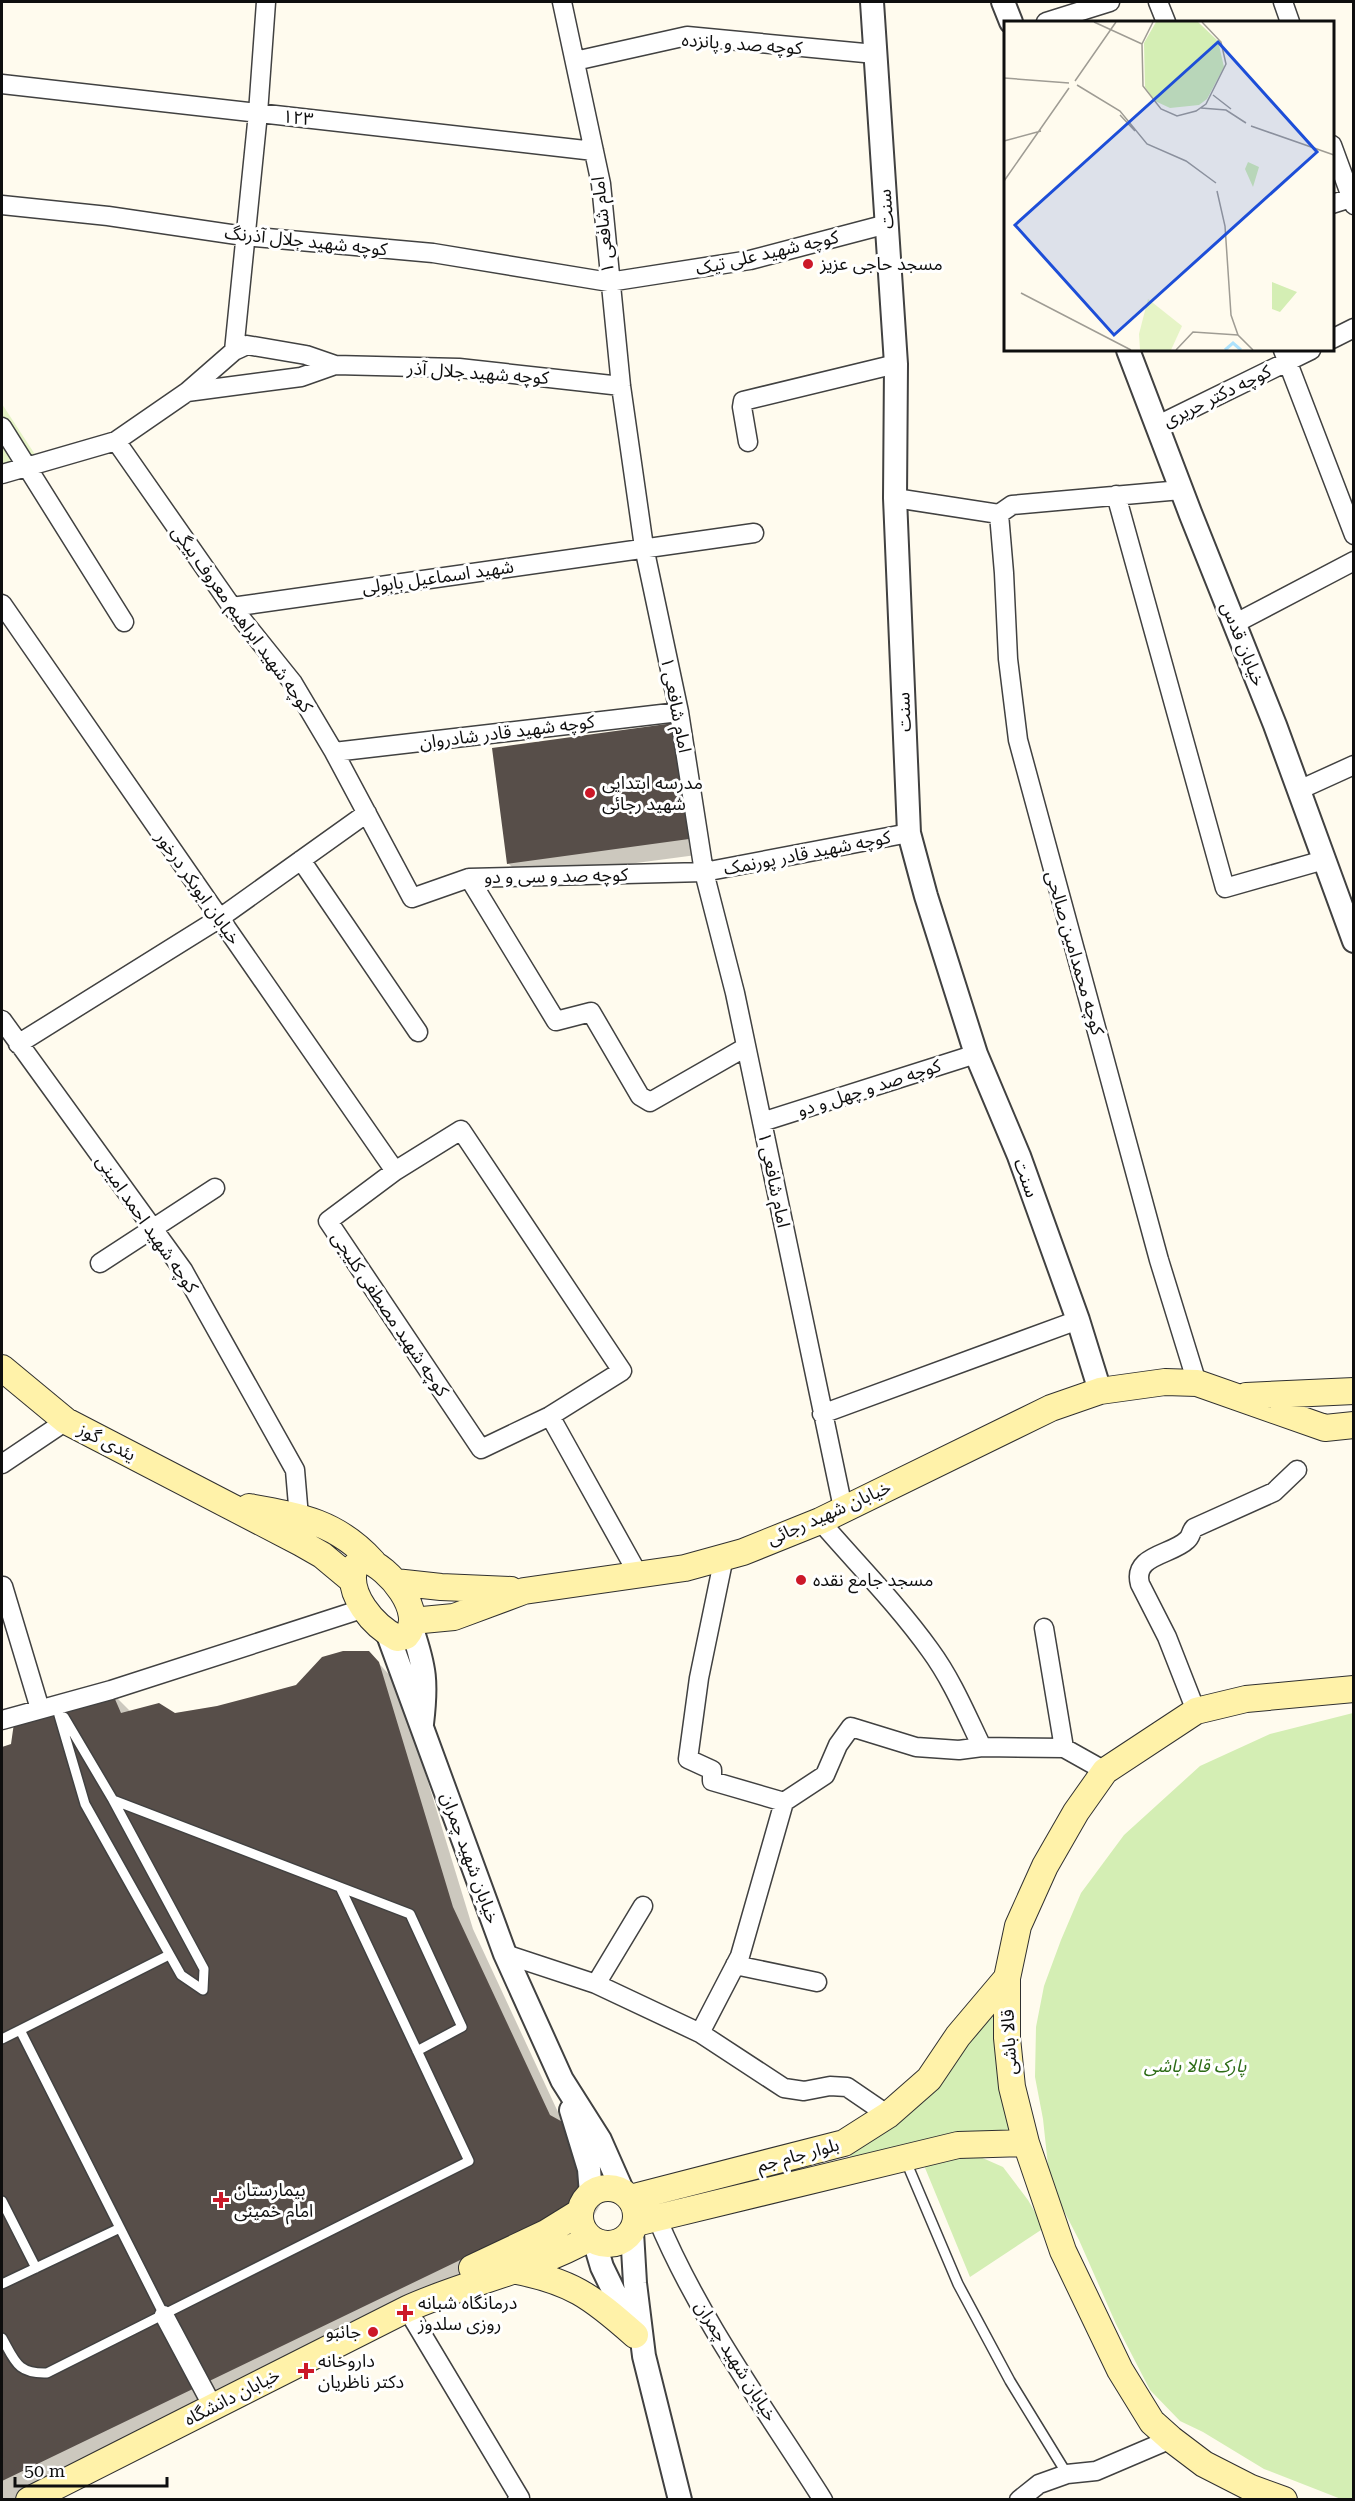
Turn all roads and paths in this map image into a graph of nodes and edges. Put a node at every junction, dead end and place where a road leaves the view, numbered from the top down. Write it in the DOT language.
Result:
graph roads {
  1 [pos="266,2"];
  2 [pos="562,2"];
  3 [pos="872,2"];
  4 [pos="1003,2"];
  5 [pos="1110,2"];
  6 [pos="1158,2"];
  7 [pos="1283,2"];
  8 [pos="1011,21"];
  9 [pos="1049,21"];
  10 [pos="1166,21"];
  11 [pos="1290,21"];
  12 [pos="875,54"];
  13 [pos="575,61"];
  14 [pos="2,84"];
  15 [pos="258,113"];
  16 [pos="594,151"];
  17 [pos="1334,151"];
  18 [pos="1352,201"];
  19 [pos="1334,204"];
  20 [pos="2,205"];
  21 [pos="887,224"];
  22 [pos="244,236"];
  23 [pos="609,282"];
  24 [pos="1353,328"];
  25 [pos="1334,338"];
  26 [pos="234,351"];
  27 [pos="1128,351"];
  28 [pos="1306,351"];
  29 [pos="1285,355"];
  30 [pos="896,364"];
  31 [pos="335,365"];
  32 [pos="621,386"];
  33 [pos="187,392"];
  34 [pos="1156,426"];
  35 [pos="2,427"];
  36 [pos="116,441"];
  37 [pos="748,442"];
  38 [pos="27,466"];
  39 [pos="2,474"];
  40 [pos="1181,490"];
  41 [pos="1116,495"];
  42 [pos="895,498"];
  43 [pos="999,514"];
  44 [pos="754,533"];
  45 [pos="1353,535"];
  46 [pos="644,547"];
  47 [pos="1353,561"];
  48 [pos="2,604"];
  49 [pos="232,607"];
  50 [pos="124,622"];
  51 [pos="1234,624"];
  52 [pos="679,712"];
  53 [pos="334,752"];
  54 [pos="1353,765"];
  55 [pos="1299,789"];
  56 [pos="367,813"];
  57 [pos="909,833"];
  58 [pos="302,860"];
  59 [pos="1324,860"];
  60 [pos="704,872"];
  61 [pos="469,878"];
  62 [pos="412,898"];
  63 [pos="220,918"];
  64 [pos="1353,940"];
  65 [pos="2,1020"];
  66 [pos="418,1032"];
  67 [pos="18,1044"];
  68 [pos="746,1047"];
  69 [pos="976,1054"];
  70 [pos="762,1122"];
  71 [pos="395,1171"];
  72 [pos="215,1188"];
  73 [pos="152,1229"];
  74 [pos="100,1263"];
  75 [pos="1078,1320"];
  76 [pos="2,1368"];
  77 [pos="1197,1383"];
  78 [pos="1100,1391"];
  79 [pos="1328,1391"];
  80 [pos="1353,1391"];
  81 [pos="1234,1396"];
  82 [pos="822,1414"];
  83 [pos="550,1416"];
  84 [pos="66,1421"];
  85 [pos="1353,1425"];
  86 [pos="1325,1428"];
  87 [pos="1353,1439"];
  88 [pos="2,1464"];
  89 [pos="1297,1470"];
  90 [pos="222,1503"];
  91 [pos="843,1508"];
  92 [pos="299,1517"];
  93 [pos="820,1521"];
  94 [pos="724,1557"];
  95 [pos="373,1562"];
  96 [pos="638,1574"];
  97 [pos="352,1581"];
  98 [pos="395,1582"];
  99 [pos="3,1586"];
  100 [pos="524,1591"];
  101 [pos="365,1608"];
  102 [pos="404,1627"];
  103 [pos="1044,1628"];
  104 [pos="1353,1689"];
  105 [pos="48,1707"];
  106 [pos="1196,1711"];
  107 [pos="2,1720"];
  108 [pos="982,1747"];
  109 [pos="1064,1748"];
  110 [pos="1105,1771"];
  111 [pos="113,1800"];
  112 [pos="784,1802"];
  113 [pos="341,1889"];
  114 [pos="643,1906"];
  115 [pos="505,1953"];
  116 [pos="169,1955"];
  117 [pos="735,1965"];
  118 [pos="1007,1978"];
  119 [pos="818,1982"];
  120 [pos="596,1984"];
  121 [pos="20,2030"];
  122 [pos="700,2033"];
  123 [pos="2,2039"];
  124 [pos="417,2051"];
  125 [pos="562,2080"];
  126 [pos="888,2115"];
  127 [pos="1026,2143"];
  128 [pos="904,2156"];
  129 [pos="627,2195"];
  130 [pos="2,2201"];
  131 [pos="586,2203"];
  132 [pos="642,2224"];
  133 [pos="120,2228"];
  134 [pos="592,2239"];
  135 [pos="36,2268"];
  136 [pos="512,2270"];
  137 [pos="2,2284"];
  138 [pos="436,2296"];
  139 [pos="407,2309"];
  140 [pos="164,2315"];
  141 [pos="2,2338"];
  142 [pos="640,2346"];
  143 [pos="213,2407"];
  144 [pos="1171,2439"];
  145 [pos="1067,2474"];
  146 [pos="66,2490"];
  147 [pos="29,2499"];
  148 [pos="518,2499"];
  149 [pos="680,2499"];
  150 [pos="824,2499"];
  151 [pos="1018,2499"];
  152 [pos="1284,2499"];
  1 -- 15 [label="street"];
  2 -- 13 [label="street, امام شافعی ۱"];
  3 -- 12 [label="street, سنت"];
  4 -- 8 [label="street"];
  5 -- 9 [label="street"];
  6 -- 10 [label="street"];
  7 -- 11 [label="street"];
  12 -- 13 [label="street, کوچه صد و پانزده"];
  12 -- 21 [label="street, سنت"];
  13 -- 16 [label="street, امام شافعی ۱"];
  14 -- 15 [label="street, ۱۲۳"];
  15 -- 16 [label="street, ۱۲۳"];
  15 -- 22 [label="street"];
  16 -- 23 [label="street, امام شافعی ۱"];
  17 -- 18 [label="street"];
  18 -- 19 [label="street"];
  20 -- 22 [label="street, کوچه شهید جلال آذرنگ"];
  21 -- 23 [label="street, کوچه شهید علی تیک"];
  21 -- 30 [label="street, سنت"];
  22 -- 23 [label="street, کوچه شهید جلال آذرنگ"];
  22 -- 26 [label="street"];
  23 -- 32 [label="street, امام شافعی ۱"];
  24 -- 25 [label="street"];
  26 -- 31 [label="street"];
  26 -- 33 [label="street"];
  27 -- 34 [label="street, خیابان قدس"];
  28 -- 29 [label="street, کوچه دکتر حریری"];
  29 -- 34 [label="street, کوچه دکتر حریری"];
  29 -- 45 [label="street"];
  30 -- 37 [label="street"];
  30 -- 42 [label="street, سنت"];
  31 -- 32 [label="street, کوچه شهید جلال آذر"];
  31 -- 33 [label="street"];
  32 -- 46 [label="street, امام شافعی ۱"];
  33 -- 36 [label="street"];
  34 -- 40 [label="street, خیابان قدس"];
  35 -- 38 [label="street"];
  36 -- 38 [label="street"];
  36 -- 49 [label="street, کوچه شهید ابراهیم معروف بیگی"];
  38 -- 39 [label="street"];
  38 -- 50 [label="street"];
  40 -- 41 [label="street"];
  40 -- 51 [label="street, خیابان قدس"];
  41 -- 43 [label="street"];
  41 -- 59 [label="street"];
  42 -- 43 [label="street"];
  42 -- 57 [label="street, سنت"];
  43 -- 77 [label="street, کوچه محمدامین صالحی"];
  44 -- 46 [label="street, شهید اسماعیل بابولی"];
  46 -- 49 [label="street, شهید اسماعیل بابولی"];
  46 -- 52 [label="street, امام شافعی ۱"];
  47 -- 51 [label="street"];
  48 -- 63 [label="street, خیابان ابوبکر درخور"];
  49 -- 53 [label="street, کوچه شهید ابراهیم معروف بیگی"];
  51 -- 55 [label="street, خیابان قدس"];
  52 -- 53 [label="street, کوچه شهید قادر شادروان"];
  52 -- 60 [label="street, امام شافعی ۱"];
  53 -- 56 [label="street, کوچه شهید ابراهیم معروف بیگی"];
  54 -- 55 [label="street"];
  55 -- 59 [label="street, خیابان قدس"];
  56 -- 58 [label="street"];
  56 -- 62 [label="street, کوچه شهید ابراهیم معروف بیگی"];
  57 -- 60 [label="street, کوچه شهید قادر پورنمک"];
  57 -- 69 [label="street, سنت"];
  58 -- 63 [label="street"];
  58 -- 66 [label="street"];
  59 -- 64 [label="street, خیابان قدس"];
  60 -- 61 [label="street, کوچه صد و سی و دو"];
  60 -- 68 [label="street, امام شافعی ۱"];
  61 -- 62 [label="street, کوچه صد و سی و دو"];
  61 -- 68 [label="street"];
  63 -- 67 [label="street"];
  63 -- 71 [label="street, خیابان ابوبکر درخور"];
  65 -- 67 [label="street, کوچه شهید احمد امینی"];
  67 -- 73 [label="street, کوچه شهید احمد امینی"];
  68 -- 70 [label="street, امام شافعی ۱"];
  69 -- 70 [label="street, کوچه صد و چهل و دو"];
  69 -- 75 [label="street, سنت"];
  70 -- 82 [label="street, امام شافعی ۱"];
  71 -- 83 [label="street, کوچه شهید مصطفی کلیجی"];
  71 -- 83 [label="street, کوچه شهید مصطفی کلیجی"];
  72 -- 73 [label="street"];
  73 -- 74 [label="street"];
  73 -- 92 [label="street, کوچه شهید احمد امینی"];
  75 -- 78 [label="street, سنت"];
  75 -- 82 [label="street"];
  76 -- 84 [label="main road, یئدی گوز"];
  77 -- 78 [label="main road, خیابان شهید رجائی"];
  77 -- 81 [label="main road, خیابان شهید رجائی"];
  78 -- 91 [label="main road, خیابان شهید رجائی"];
  79 -- 80 [label="main road, خیابان شهید رجائی"];
  79 -- 81 [label="main road, خیابان شهید رجائی"];
  79 -- 86 [label="main road"];
  81 -- 86 [label="main road, خیابان شهید رجائی"];
  82 -- 91 [label="street, امام شافعی ۱"];
  83 -- 96 [label="street"];
  84 -- 88 [label="street"];
  84 -- 90 [label="main road, یئدی گوز"];
  85 -- 86 [label="main road, خیابان شهید رجائی"];
  86 -- 87 [label="street"];
  89 -- 106 [label="street"];
  90 -- 92 [label="main road"];
  90 -- 97 [label="main road, یئدی گوز"];
  91 -- 93 [label="main road, خیابان شهید رجائی"];
  92 -- 95 [label="main road"];
  93 -- 94 [label="main road, خیابان شهید رجائی"];
  93 -- 108 [label="street"];
  94 -- 96 [label="main road, خیابان شهید رجائی"];
  94 -- 112 [label="street"];
  95 -- 97 [label="main road"];
  95 -- 98 [label="main road"];
  96 -- 100 [label="main road, خیابان شهید رجائی"];
  97 -- 101 [label="main road"];
  98 -- 100 [label="main road"];
  98 -- 102 [label="main road"];
  99 -- 105 [label="street"];
  100 -- 102 [label="main road, خیابان شهید رجائی"];
  101 -- 102 [label="main road"];
  101 -- 105 [label="street"];
  102 -- 115 [label="street, خیابان شهید چمران"];
  103 -- 109 [label="street"];
  104 -- 106 [label="main road, قالا باشی"];
  105 -- 107 [label="street"];
  105 -- 111 [label="lane"];
  105 -- 116 [label="lane"];
  106 -- 110 [label="main road, قالا باشی"];
  108 -- 109 [label="street"];
  108 -- 112 [label="street"];
  109 -- 110 [label="street"];
  110 -- 118 [label="main road, قالا باشی"];
  111 -- 113 [label="lane"];
  111 -- 116 [label="lane"];
  112 -- 117 [label="street"];
  113 -- 124 [label="lane"];
  113 -- 124 [label="lane"];
  114 -- 120 [label="street"];
  115 -- 120 [label="street"];
  115 -- 125 [label="street, خیابان شهید چمران"];
  116 -- 121 [label="lane"];
  117 -- 119 [label="street"];
  117 -- 122 [label="street"];
  118 -- 126 [label="main road, بلوار جام جم"];
  118 -- 127 [label="main road, قالا باشی"];
  120 -- 122 [label="street"];
  121 -- 123 [label="lane"];
  121 -- 133 [label="lane"];
  122 -- 126 [label="street"];
  124 -- 140 [label="lane"];
  125 -- 129 [label="street, خیابان شهید چمران"];
  125 -- 131 [label="street, خیابان شهید چمران"];
  126 -- 129 [label="main road, بلوار جام جم"];
  127 -- 128 [label="main road, بلوار جام جم"];
  127 -- 144 [label="main road, قالا باشی"];
  128 -- 132 [label="main road, بلوار جام جم"];
  128 -- 145 [label="lane"];
  129 -- 131 [label="main road"];
  129 -- 132 [label="main road"];
  130 -- 135 [label="lane"];
  131 -- 134 [label="main road"];
  131 -- 138 [label="main road, خیابان دانشگاه"];
  132 -- 134 [label="main road"];
  132 -- 142 [label="street"];
  132 -- 150 [label="street, خیابان شهید چمران"];
  133 -- 135 [label="lane"];
  133 -- 140 [label="lane"];
  134 -- 136 [label="main road, خیابان دانشگاه"];
  134 -- 142 [label="street"];
  135 -- 137 [label="lane"];
  136 -- 138 [label="main road, خیابان دانشگاه"];
  136 -- 142 [label="main road"];
  138 -- 139 [label="main road, خیابان دانشگاه"];
  139 -- 143 [label="main road, خیابان دانشگاه"];
  139 -- 148 [label="street"];
  140 -- 141 [label="lane"];
  140 -- 143 [label="street"];
  142 -- 149 [label="street"];
  143 -- 146 [label="main road, خیابان دانشگاه"];
  144 -- 145 [label="street"];
  144 -- 152 [label="main road, قالا باشی"];
  145 -- 151 [label="street"];
  146 -- 147 [label="main road, خیابان دانشگاه"];
}
